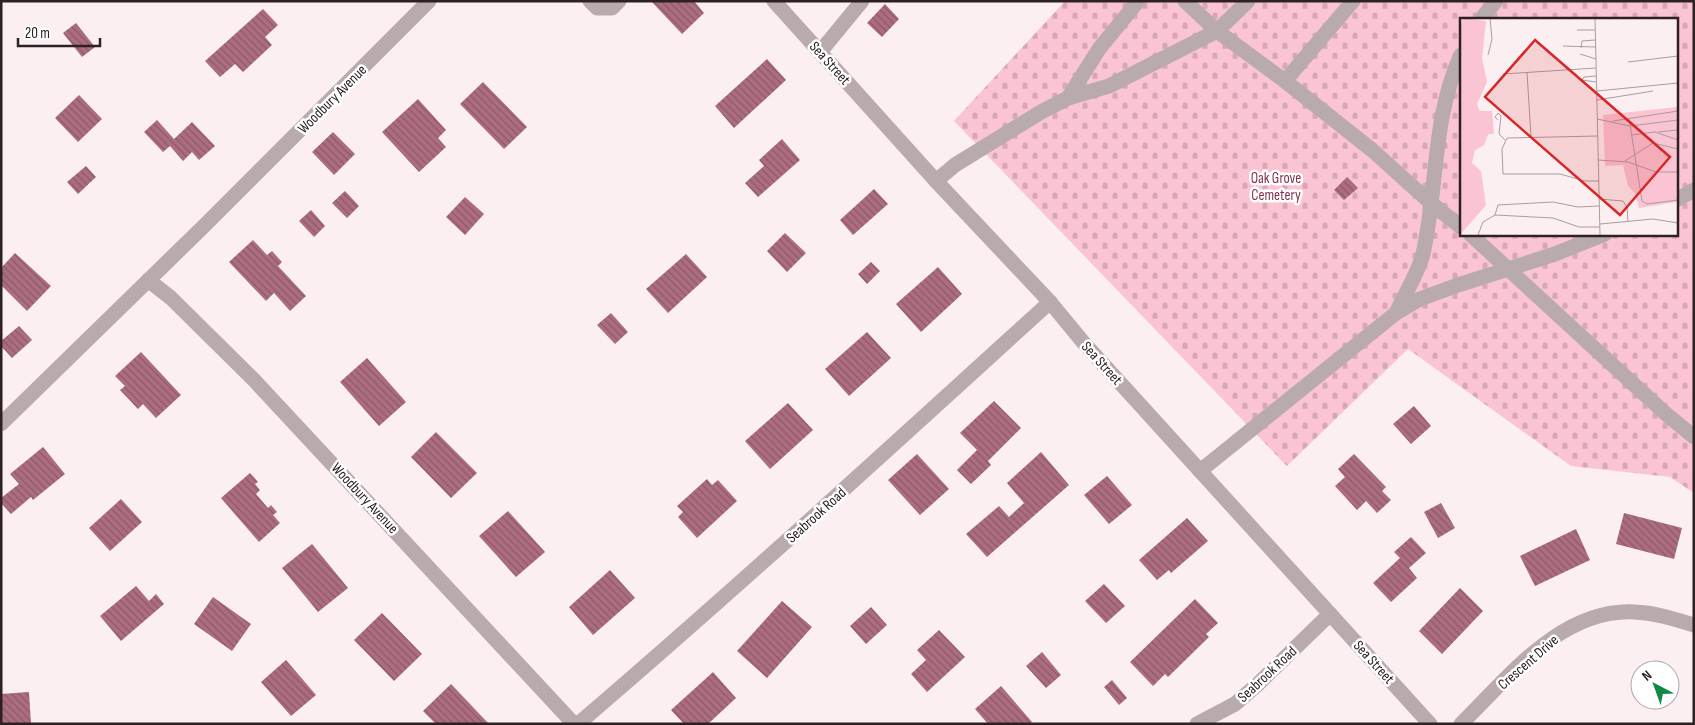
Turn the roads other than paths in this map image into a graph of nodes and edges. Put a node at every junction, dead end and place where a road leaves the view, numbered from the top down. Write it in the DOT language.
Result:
graph roads {
  1 [pos="429,1"];
  2 [pos="590,1"];
  3 [pos="620,1"];
  4 [pos="774,1"];
  5 [pos="862,1"];
  6 [pos="1138,1"];
  7 [pos="1185,1"];
  8 [pos="1248,1"];
  9 [pos="1353,1"];
  10 [pos="1496,1"];
  11 [pos="1482,18"];
  12 [pos="1217,31"];
  13 [pos="820,52"];
  14 [pos="1460,58"];
  15 [pos="1285,81"];
  16 [pos="1068,98"];
  17 [pos="936,181"];
  18 [pos="1694,190"];
  19 [pos="1678,199"];
  20 [pos="1432,204"];
  21 [pos="1460,226"];
  22 [pos="1471,235"];
  23 [pos="1603,235"];
  24 [pos="1508,270"];
  25 [pos="148,280"];
  26 [pos="1050,302"];
  27 [pos="1396,313"];
  28 [pos="1,424"];
  29 [pos="1694,437"];
  30 [pos="1200,471"];
  31 [pos="1330,614"];
  32 [pos="1694,626"];
  33 [pos="574,724"];
  34 [pos="578,724"];
  35 [pos="1197,724"];
  36 [pos="1430,724"];
  37 [pos="1461,724"];
  1 -- 25 [label="street, Woodbury Avenue"];
  2 -- 3 [label="street"];
  4 -- 13 [label="street, Sea Street"];
  5 -- 13 [label="street"];
  6 -- 16 [label="street"];
  7 -- 12 [label="street"];
  8 -- 12 [label="street"];
  9 -- 15 [label="street"];
  10 -- 11 [label="street"];
  12 -- 15 [label="street"];
  12 -- 16 [label="street"];
  13 -- 17 [label="street, Sea Street"];
  14 -- 20 [label="street"];
  15 -- 20 [label="street"];
  16 -- 17 [label="street"];
  17 -- 26 [label="street, Sea Street"];
  18 -- 19 [label="street"];
  20 -- 21 [label="street"];
  20 -- 27 [label="street"];
  22 -- 24 [label="street"];
  23 -- 24 [label="street"];
  24 -- 27 [label="street"];
  24 -- 29 [label="street"];
  25 -- 28 [label="street, Woodbury Avenue"];
  25 -- 33 [label="street, Woodbury Avenue"];
  26 -- 30 [label="street, Sea Street"];
  26 -- 34 [label="street, Seabrook Road"];
  27 -- 30 [label="street"];
  30 -- 31 [label="street, Sea Street"];
  31 -- 35 [label="street, Seabrook Road"];
  31 -- 36 [label="street, Sea Street"];
  32 -- 37 [label="street, Crescent Drive"];
}
